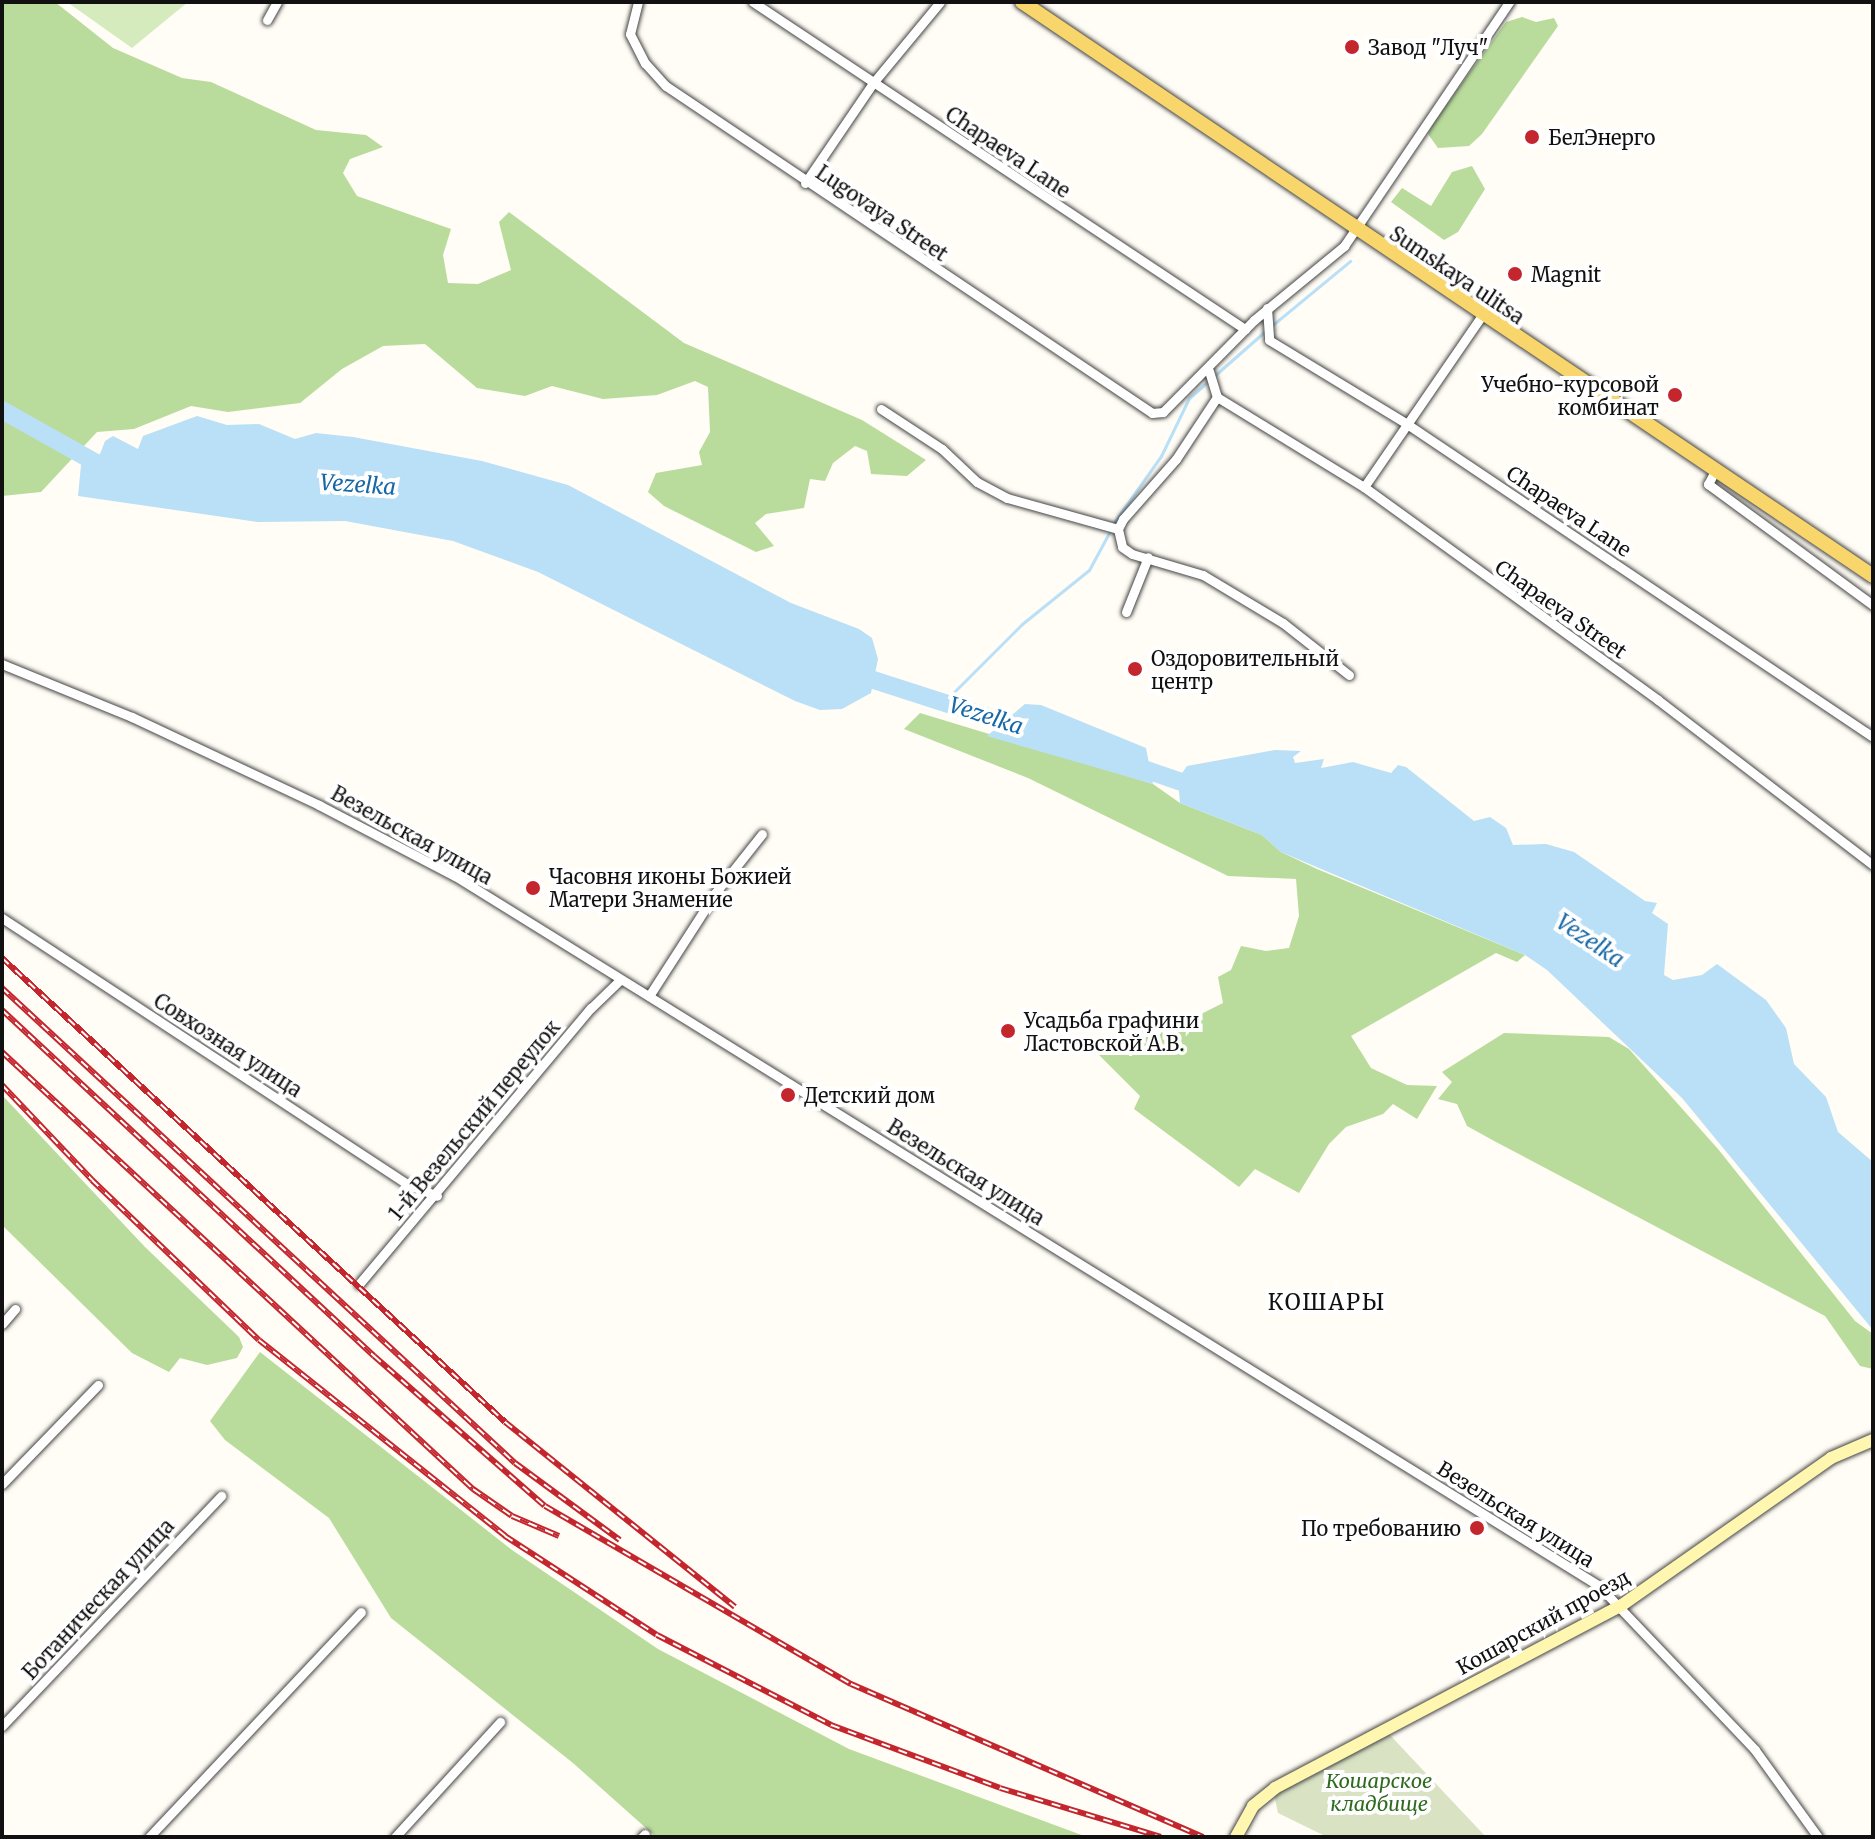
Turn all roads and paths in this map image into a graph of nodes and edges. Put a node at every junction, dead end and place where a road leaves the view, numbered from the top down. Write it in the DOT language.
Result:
graph roads {
  1 [pos="277,2"];
  2 [pos="638,2"];
  3 [pos="753,2"];
  4 [pos="940,2"];
  5 [pos="1022,2"];
  6 [pos="1509,2"];
  7 [pos="267,20"];
  8 [pos="873,83"];
  9 [pos="805,183"];
  10 [pos="1356,230"];
  11 [pos="1267,308"];
  12 [pos="1482,315"];
  13 [pos="1245,329"];
  14 [pos="1209,371"];
  15 [pos="1217,397"];
  16 [pos="881,409"];
  17 [pos="1407,424"];
  18 [pos="1715,471"];
  19 [pos="1364,487"];
  20 [pos="1118,529"];
  21 [pos="1148,557"];
  22 [pos="1873,576"];
  23 [pos="1873,605"];
  24 [pos="1126,612"];
  25 [pos="2,664"];
  26 [pos="1349,675"];
  27 [pos="1873,737"];
  28 [pos="762,834"];
  29 [pos="1873,865"];
  30 [pos="2,918"];
  31 [pos="620,980"];
  32 [pos="649,996"];
  33 [pos="437,1196"];
  34 [pos="359,1284"];
  35 [pos="15,1309"];
  36 [pos="2,1324"];
  37 [pos="98,1385"];
  38 [pos="1873,1440"];
  39 [pos="2,1484"];
  40 [pos="221,1496"];
  41 [pos="1622,1605"];
  42 [pos="361,1612"];
  43 [pos="500,1722"];
  44 [pos="2,1726"];
  45 [pos="149,1837"];
  46 [pos="395,1837"];
  47 [pos="1236,1837"];
  48 [pos="1818,1837"];
  1 -- 7 [label="street"];
  2 -- 9 [label="street, Lugovaya Street"];
  3 -- 8 [label="street, Chapaeva Lane"];
  4 -- 8 [label="street"];
  5 -- 10 [label="main road, Sumskaya ulitsa"];
  6 -- 10 [label="street"];
  8 -- 9 [label="street"];
  8 -- 13 [label="street, Chapaeva Lane"];
  9 -- 14 [label="street, Lugovaya Street"];
  10 -- 11 [label="street"];
  10 -- 12 [label="main road, Sumskaya ulitsa"];
  11 -- 13 [label="street"];
  11 -- 17 [label="street, Chapaeva Lane"];
  12 -- 17 [label="street"];
  12 -- 18 [label="main road, Sumskaya ulitsa"];
  13 -- 14 [label="street"];
  14 -- 15 [label="street"];
  15 -- 19 [label="street, Chapaeva Street"];
  15 -- 20 [label="street"];
  16 -- 20 [label="street"];
  17 -- 19 [label="street"];
  17 -- 27 [label="street, Chapaeva Lane"];
  18 -- 22 [label="main road, Sumskaya ulitsa"];
  18 -- 23 [label="street"];
  19 -- 29 [label="street, Chapaeva Street"];
  20 -- 21 [label="street"];
  21 -- 24 [label="street"];
  21 -- 26 [label="street"];
  25 -- 31 [label="street, Везельская улица"];
  28 -- 32 [label="street"];
  30 -- 33 [label="street, Совхозная улица"];
  31 -- 32 [label="street, Везельская улица"];
  31 -- 33 [label="street, 1-й Везельский переулок"];
  32 -- 41 [label="street, Везельская улица"];
  33 -- 34 [label="street, 1-й Везельский переулок"];
  35 -- 36 [label="street"];
  37 -- 39 [label="street"];
  38 -- 41 [label="street, Кошарский проезд"];
  40 -- 44 [label="street, Ботаническая улица"];
  41 -- 47 [label="street, Кошарский проезд"];
  41 -- 48 [label="street, Везельская улица"];
  42 -- 45 [label="street"];
  43 -- 46 [label="street"];
}
